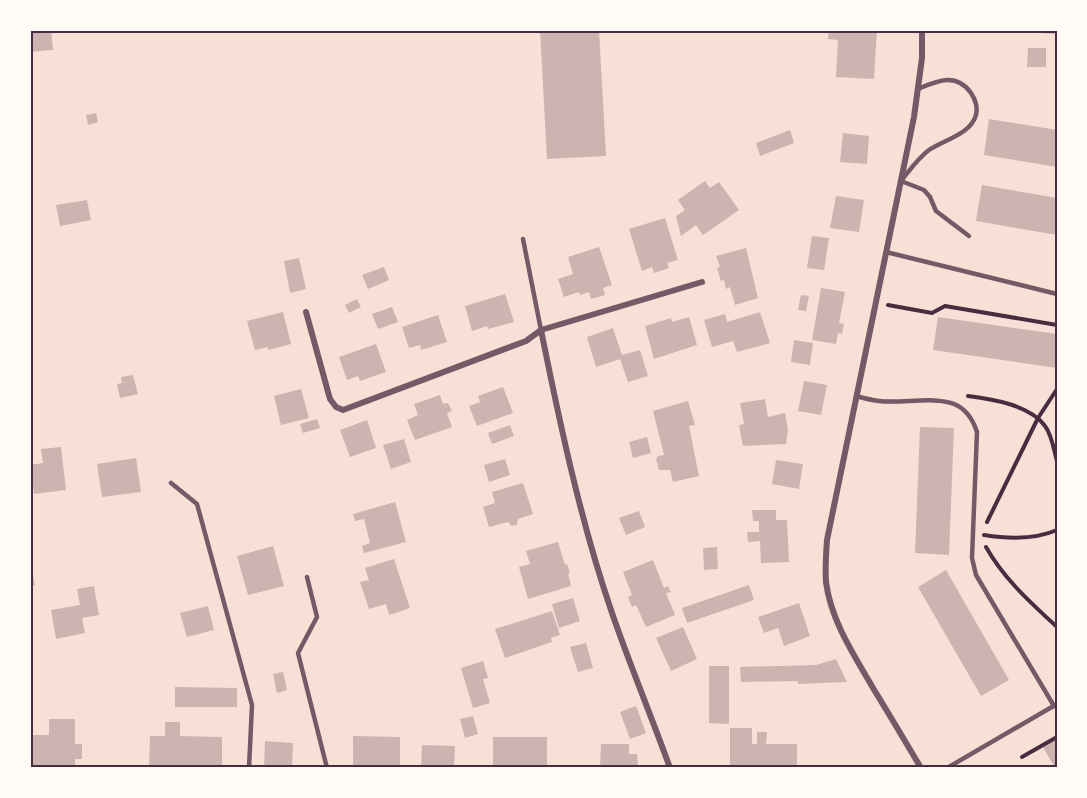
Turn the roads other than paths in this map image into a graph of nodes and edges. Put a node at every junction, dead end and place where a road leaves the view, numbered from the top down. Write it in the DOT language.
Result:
graph roads {
  1 [pos="922,30"];
  2 [pos="918,89"];
  3 [pos="901,181"];
  4 [pos="969,236"];
  5 [pos="524,239"];
  6 [pos="886,252"];
  7 [pos="702,282"];
  8 [pos="1057,294"];
  9 [pos="306,312"];
  10 [pos="541,330"];
  11 [pos="856,396"];
  12 [pos="171,483"];
  13 [pos="307,577"];
  14 [pos="1055,705"];
  15 [pos="249,768"];
  16 [pos="327,768"];
  17 [pos="670,768"];
  18 [pos="921,768"];
  19 [pos="947,768"];
  1 -- 2 [label="street"];
  2 -- 3 [label="street"];
  2 -- 3 [label="lane"];
  3 -- 4 [label="lane"];
  3 -- 6 [label="street"];
  5 -- 10 [label="lane"];
  6 -- 8 [label="lane"];
  6 -- 11 [label="street"];
  7 -- 10 [label="street"];
  9 -- 10 [label="street"];
  10 -- 17 [label="street"];
  11 -- 14 [label="lane"];
  11 -- 18 [label="street"];
  12 -- 15 [label="lane"];
  13 -- 16 [label="lane"];
  14 -- 19 [label="lane"];
}
